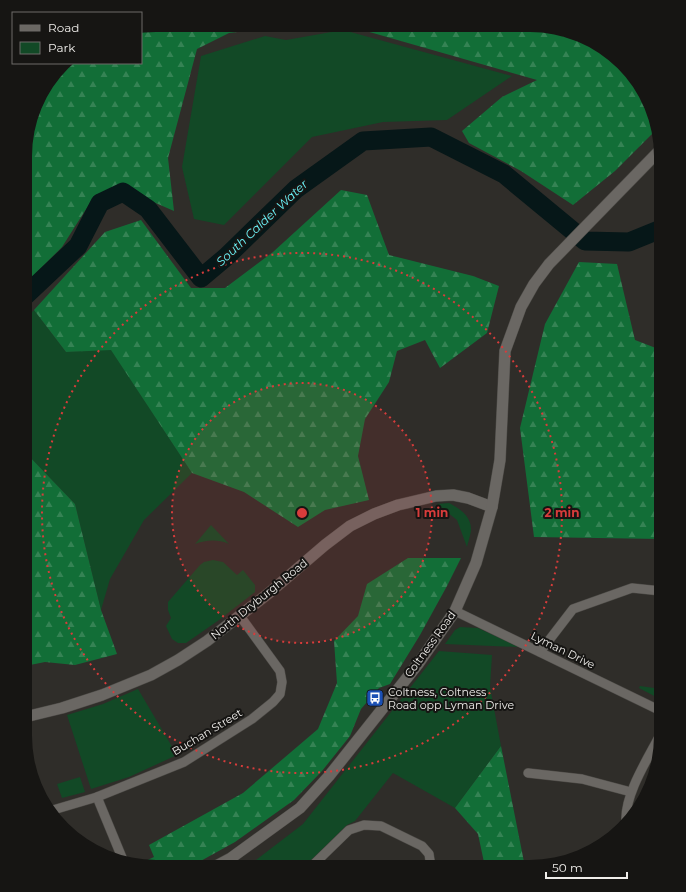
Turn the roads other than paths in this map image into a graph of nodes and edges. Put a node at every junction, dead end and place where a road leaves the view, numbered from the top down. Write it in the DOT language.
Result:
graph roads {
  1 [pos="654,156"];
  2 [pos="492,507"];
  3 [pos="654,591"];
  4 [pos="455,611"];
  5 [pos="240,616"];
  6 [pos="540,652"];
  7 [pos="654,708"];
  8 [pos="32,715"];
  9 [pos="654,748"];
  10 [pos="528,773"];
  11 [pos="631,792"];
  12 [pos="97,797"];
  13 [pos="56,809"];
  14 [pos="626,814"];
  15 [pos="121,855"];
  16 [pos="227,860"];
  17 [pos="318,860"];
  18 [pos="430,860"];
  1 -- 2 [label="street, Coltness Road"];
  2 -- 4 [label="street, Coltness Road"];
  2 -- 5 [label="street, North Dryburgh Road"];
  3 -- 6 [label="street"];
  4 -- 6 [label="street, Lyman Drive"];
  4 -- 16 [label="street, Coltness Road"];
  5 -- 8 [label="street, North Dryburgh Road"];
  5 -- 12 [label="street, Buchan Street"];
  6 -- 7 [label="street, Lyman Drive"];
  9 -- 11 [label="street"];
  10 -- 11 [label="street"];
  11 -- 14 [label="street"];
  12 -- 13 [label="street, Buchan Street"];
  12 -- 15 [label="street"];
  17 -- 18 [label="street"];
}
